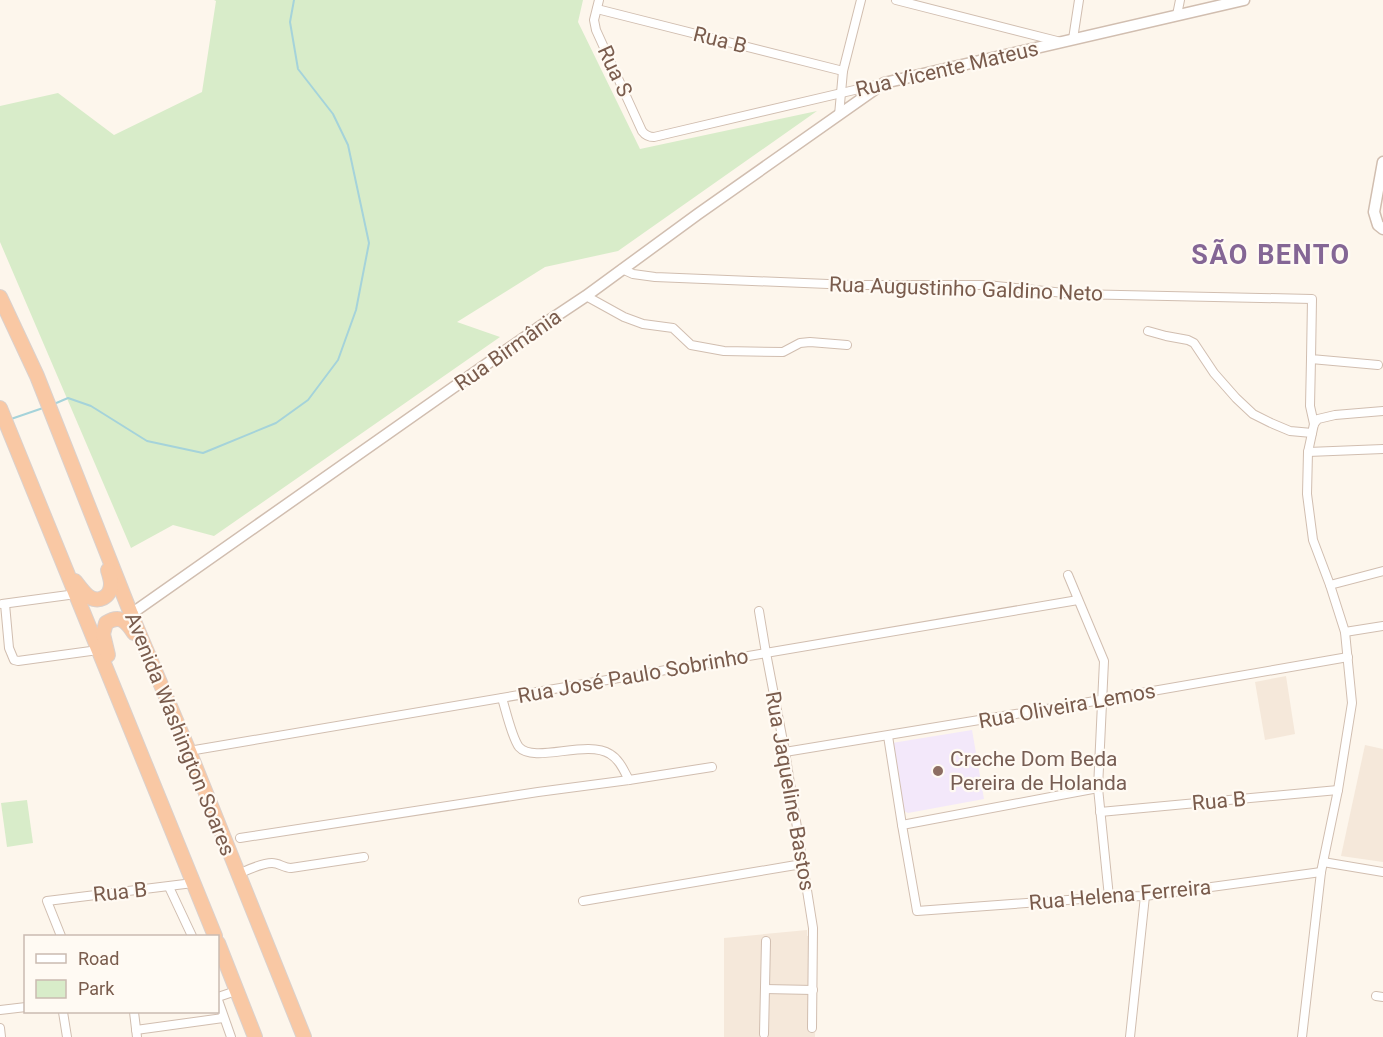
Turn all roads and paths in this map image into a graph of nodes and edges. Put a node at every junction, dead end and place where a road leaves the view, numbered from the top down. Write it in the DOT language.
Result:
graph roads {
  1 [pos="861,0"];
  2 [pos="896,0"];
  3 [pos="1079,0"];
  4 [pos="1180,0"];
  5 [pos="1244,0"];
  6 [pos="598,4"];
  7 [pos="1177,15"];
  8 [pos="1073,39"];
  9 [pos="1061,42"];
  10 [pos="843,71"];
  11 [pos="884,83"];
  12 [pos="841,94"];
  13 [pos="839,115"];
  14 [pos="650,137"];
  15 [pos="1383,162"];
  16 [pos="1383,229"];
  17 [pos="622,269"];
  18 [pos="586,296"];
  19 [pos="0,297"];
  20 [pos="1148,331"];
  21 [pos="847,345"];
  22 [pos="1311,359"];
  23 [pos="1378,365"];
  24 [pos="0,408"];
  25 [pos="1383,411"];
  26 [pos="1313,429"];
  27 [pos="1383,449"];
  28 [pos="1308,452"];
  29 [pos="106,552"];
  30 [pos="65,567"];
  31 [pos="1383,572"];
  32 [pos="1068,575"];
  33 [pos="1330,585"];
  34 [pos="76,594"];
  35 [pos="1078,600"];
  36 [pos="2,604"];
  37 [pos="759,611"];
  38 [pos="131,614"];
  39 [pos="1383,626"];
  40 [pos="1345,633"];
  41 [pos="98,650"];
  42 [pos="147,652"];
  43 [pos="766,653"];
  44 [pos="1348,657"];
  45 [pos="107,670"];
  46 [pos="502,698"];
  47 [pos="1101,700"];
  48 [pos="888,736"];
  49 [pos="189,751"];
  50 [pos="785,753"];
  51 [pos="712,767"];
  52 [pos="629,780"];
  53 [pos="1098,788"];
  54 [pos="1338,790"];
  55 [pos="1100,812"];
  56 [pos="902,825"];
  57 [pos="240,838"];
  58 [pos="364,857"];
  59 [pos="802,864"];
  60 [pos="1322,867"];
  61 [pos="1383,872"];
  62 [pos="238,874"];
  63 [pos="193,883"];
  64 [pos="169,887"];
  65 [pos="1145,896"];
  66 [pos="1108,897"];
  67 [pos="583,901"];
  68 [pos="61,935"];
  69 [pos="192,935"];
  70 [pos="215,935"];
  71 [pos="766,941"];
  72 [pos="219,947"];
  73 [pos="765,989"];
  74 [pos="813,990"];
  75 [pos="236,991"];
  76 [pos="219,999"];
  77 [pos="219,1002"];
  78 [pos="24,1007"];
  79 [pos="0,1010"];
  80 [pos="63,1013"];
  81 [pos="134,1013"];
  82 [pos="224,1018"];
  83 [pos="0,1028"];
  84 [pos="812,1028"];
  85 [pos="136,1033"];
  86 [pos="765,1034"];
  87 [pos="1,1037"];
  88 [pos="67,1037"];
  89 [pos="231,1037"];
  90 [pos="255,1037"];
  91 [pos="304,1037"];
  92 [pos="1130,1037"];
  93 [pos="1302,1037"];
  1 -- 10 [label="street"];
  2 -- 9 [label="street"];
  3 -- 8 [label="street"];
  4 -- 7 [label="street"];
  5 -- 7 [label="street, Rua Vicente Mateus"];
  6 -- 10 [label="street, Rua B"];
  6 -- 14 [label="street, Rua S"];
  7 -- 8 [label="street, Rua Vicente Mateus"];
  8 -- 9 [label="street, Rua Vicente Mateus"];
  9 -- 11 [label="street, Rua Vicente Mateus"];
  10 -- 12 [label="street"];
  11 -- 12 [label="street, Rua Vicente Mateus"];
  11 -- 13 [label="street, Rua Birmânia"];
  12 -- 13 [label="street"];
  12 -- 14 [label="street, Rua Vicente Mateus"];
  13 -- 17 [label="street, Rua Birmânia"];
  15 -- 16 [label="street"];
  17 -- 18 [label="street, Rua Birmânia"];
  17 -- 22 [label="street, Rua Augustinho Galdino Neto"];
  18 -- 21 [label="street"];
  18 -- 38 [label="street, Rua Birmânia"];
  19 -- 29 [label="highway, Avenida Washington Soares"];
  20 -- 26 [label="street"];
  22 -- 23 [label="street"];
  22 -- 26 [label="street"];
  24 -- 30 [label="highway, Avenida Washington Soares"];
  25 -- 26 [label="street"];
  26 -- 28 [label="street"];
  27 -- 28 [label="street"];
  28 -- 33 [label="street"];
  29 -- 30 [label="highway"];
  29 -- 38 [label="highway, Avenida Washington Soares"];
  30 -- 34 [label="highway, Avenida Washington Soares"];
  31 -- 33 [label="street"];
  32 -- 35 [label="street"];
  33 -- 40 [label="street"];
  34 -- 36 [label="street"];
  34 -- 41 [label="highway, Avenida Washington Soares"];
  35 -- 43 [label="street, Rua José Paulo Sobrinho"];
  35 -- 47 [label="street"];
  36 -- 41 [label="street"];
  37 -- 43 [label="street, Rua Jaqueline Bastos"];
  38 -- 42 [label="highway, Avenida Washington Soares"];
  39 -- 40 [label="street"];
  40 -- 44 [label="street"];
  41 -- 45 [label="highway, Avenida Washington Soares"];
  42 -- 45 [label="highway"];
  42 -- 49 [label="highway, Avenida Washington Soares"];
  43 -- 46 [label="street, Rua José Paulo Sobrinho"];
  43 -- 50 [label="street, Rua Jaqueline Bastos"];
  44 -- 47 [label="street, Rua Oliveira Lemos"];
  44 -- 54 [label="street"];
  45 -- 63 [label="highway, Avenida Washington Soares"];
  46 -- 49 [label="street, Rua José Paulo Sobrinho"];
  46 -- 52 [label="street"];
  47 -- 48 [label="street, Rua Oliveira Lemos"];
  47 -- 53 [label="street"];
  48 -- 50 [label="street, Rua Oliveira Lemos"];
  48 -- 56 [label="street"];
  49 -- 62 [label="highway, Avenida Washington Soares"];
  50 -- 59 [label="street, Rua Jaqueline Bastos"];
  51 -- 52 [label="street"];
  52 -- 57 [label="street"];
  53 -- 55 [label="street"];
  53 -- 56 [label="street"];
  54 -- 55 [label="street, Rua B"];
  54 -- 60 [label="street"];
  55 -- 66 [label="street"];
  56 -- 66 [label="street, Rua Helena Ferreira"];
  58 -- 62 [label="street"];
  59 -- 67 [label="street"];
  59 -- 74 [label="street, Rua Jaqueline Bastos"];
  60 -- 61 [label="street, Rua Helena Ferreira"];
  60 -- 65 [label="street, Rua Helena Ferreira"];
  60 -- 93 [label="street"];
  62 -- 91 [label="highway, Avenida Washington Soares"];
  63 -- 64 [label="street, Rua B"];
  63 -- 70 [label="highway, Avenida Washington Soares"];
  64 -- 68 [label="street, Rua B"];
  64 -- 69 [label="street"];
  65 -- 66 [label="street, Rua Helena Ferreira"];
  65 -- 92 [label="street"];
  71 -- 73 [label="street"];
  72 -- 75 [label="highway"];
  73 -- 74 [label="street"];
  73 -- 86 [label="street"];
  74 -- 84 [label="street, Rua Jaqueline Bastos"];
  75 -- 76 [label="street"];
  75 -- 90 [label="highway"];
  77 -- 82 [label="street"];
  78 -- 79 [label="street"];
  80 -- 88 [label="street"];
  81 -- 85 [label="street"];
  82 -- 85 [label="street"];
  82 -- 89 [label="street"];
  83 -- 87 [label="street"];
}
